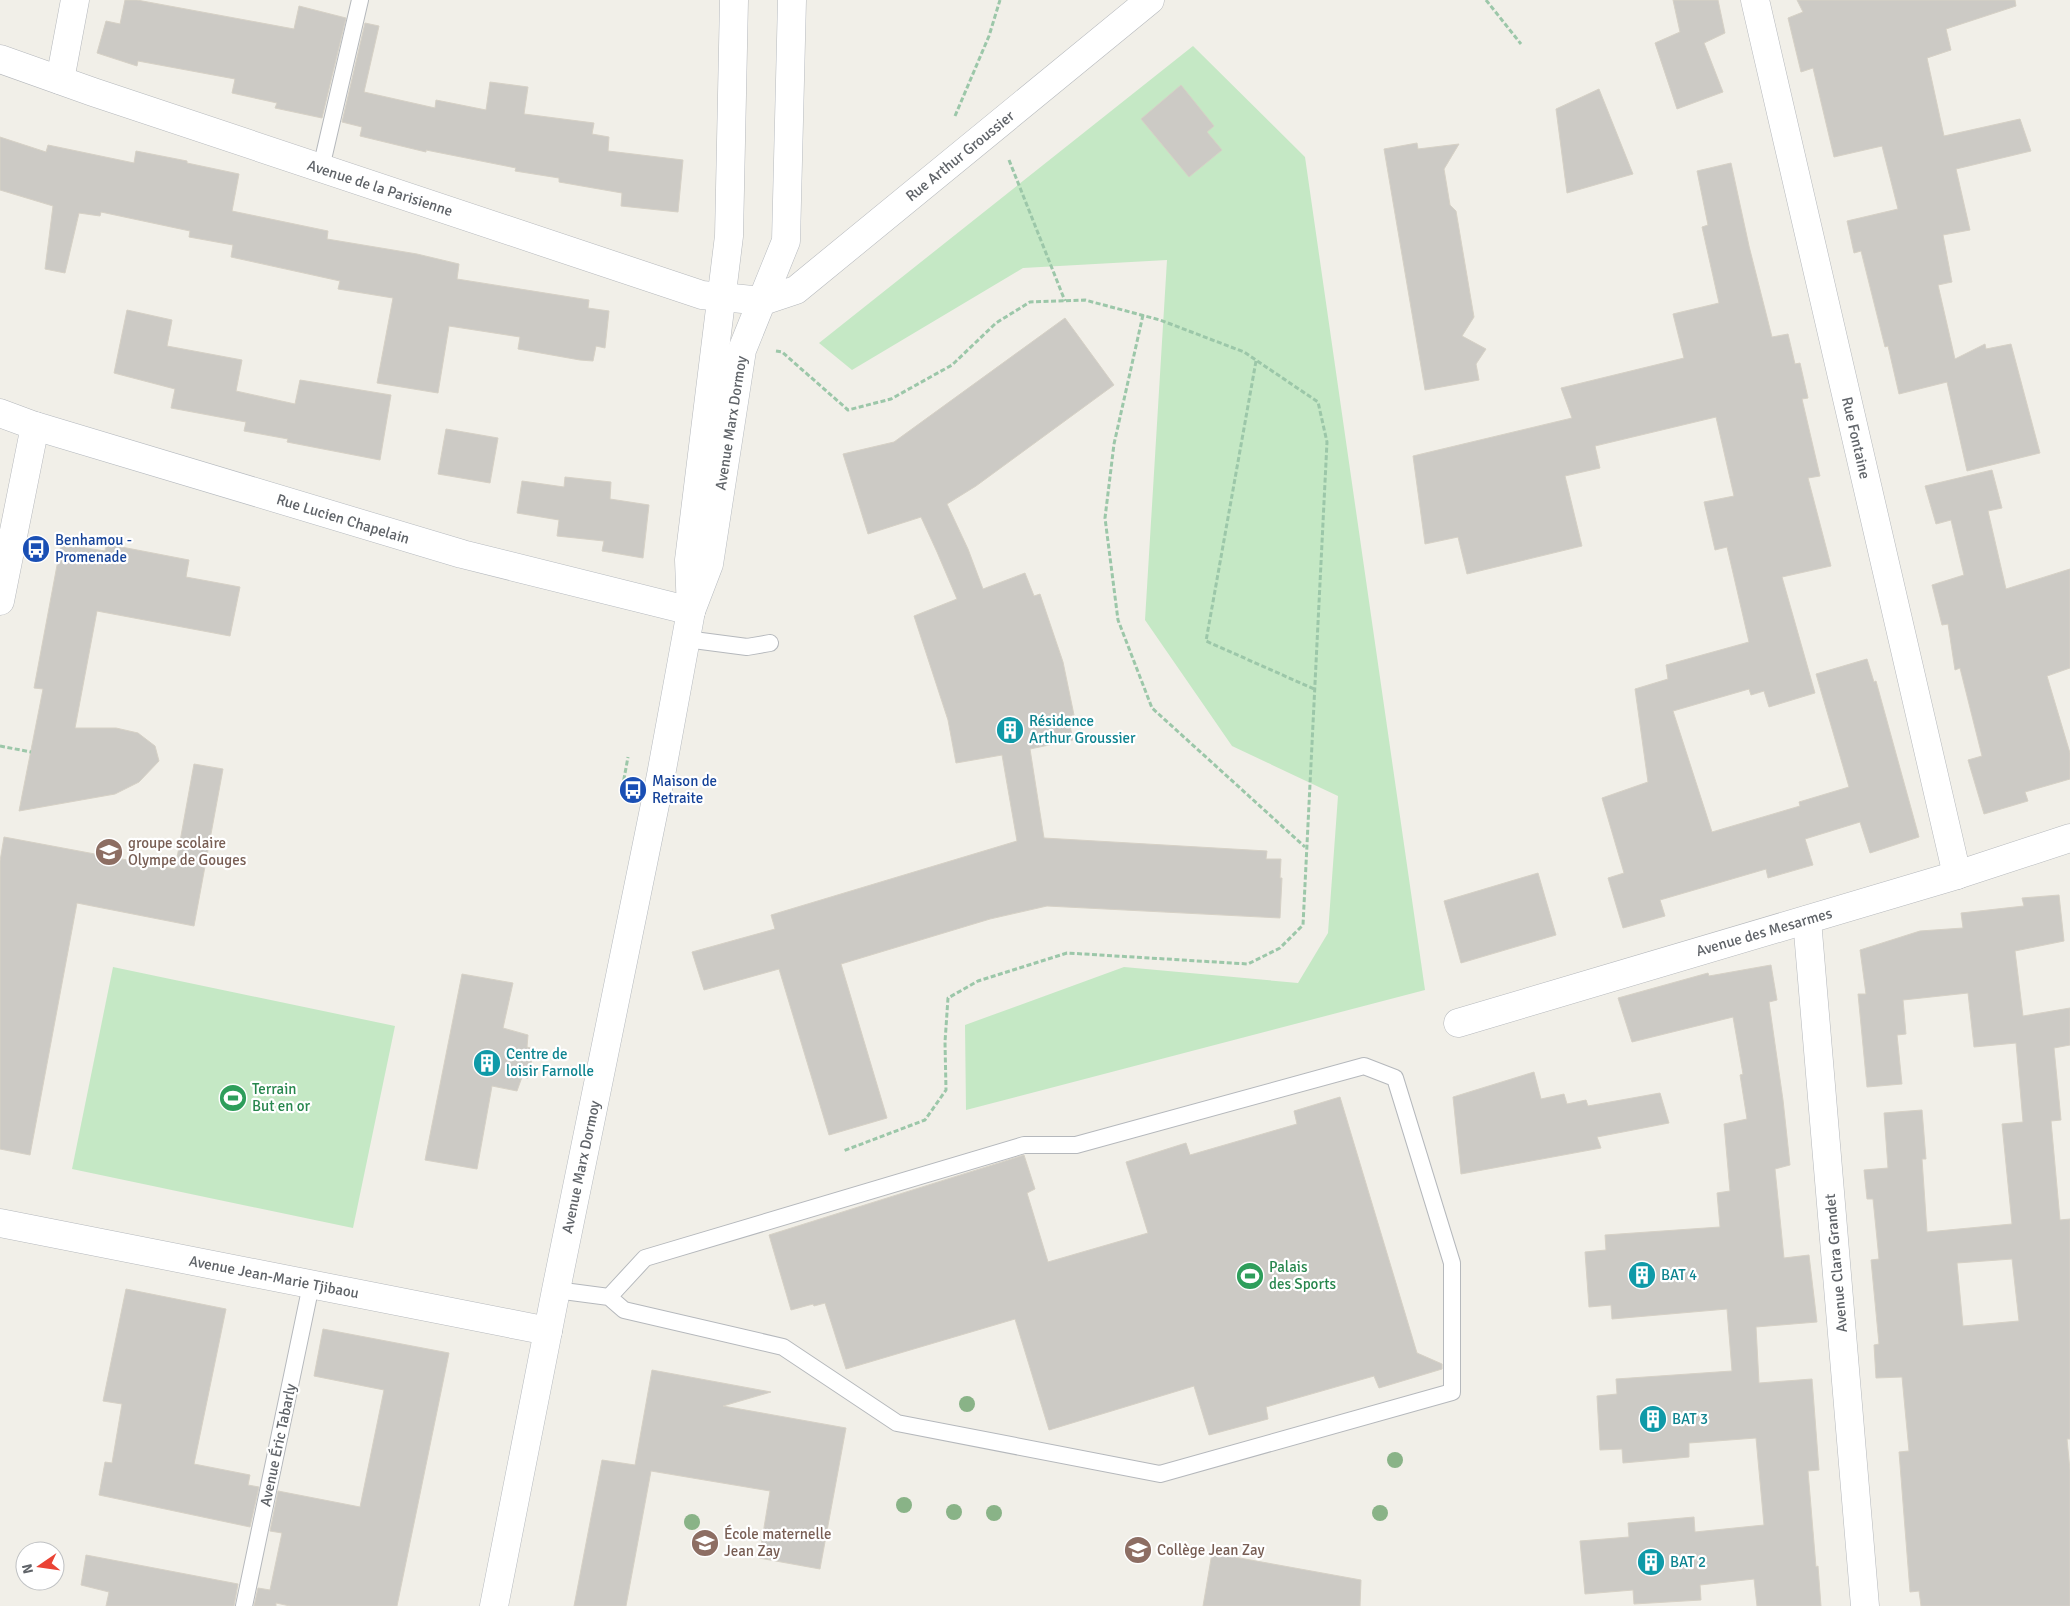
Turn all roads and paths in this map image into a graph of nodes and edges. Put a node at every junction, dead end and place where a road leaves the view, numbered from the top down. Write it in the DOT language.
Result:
graph roads {
  1 [pos="76,0"];
  2 [pos="360,0"];
  3 [pos="734,0"];
  4 [pos="792,0"];
  5 [pos="1000,0"];
  6 [pos="1150,0"];
  7 [pos="1486,0"];
  8 [pos="1755,0"];
  9 [pos="1521,44"];
  10 [pos="0,59"];
  11 [pos="60,80"];
  12 [pos="953,120"];
  13 [pos="995,127"];
  14 [pos="321,168"];
  15 [pos="722,298"];
  16 [pos="763,301"];
  17 [pos="1065,301"];
  18 [pos="1143,315"];
  19 [pos="742,350"];
  20 [pos="1256,361"];
  21 [pos="0,413"];
  22 [pos="35,426"];
  23 [pos="0,600"];
  24 [pos="690,611"];
  25 [pos="686,639"];
  26 [pos="770,643"];
  27 [pos="1314,689"];
  28 [pos="0,746"];
  29 [pos="30,752"];
  30 [pos="2070,838"];
  31 [pos="1306,847"];
  32 [pos="1957,875"];
  33 [pos="1807,920"];
  34 [pos="1458,1023"];
  35 [pos="844,1151"];
  36 [pos="0,1223"];
  37 [pos="311,1285"];
  38 [pos="556,1290"];
  39 [pos="609,1297"];
  40 [pos="548,1331"];
  41 [pos="244,1606"];
  42 [pos="494,1606"];
  43 [pos="1865,1606"];
  1 -- 11 [label="street"];
  2 -- 14 [label="lane"];
  3 -- 15 [label="street, Avenue Marx Dormoy"];
  4 -- 16 [label="street, Avenue Marx Dormoy"];
  5 -- 12 [label="path"];
  6 -- 13 [label="street, Rue Arthur Groussier"];
  7 -- 9 [label="path"];
  8 -- 32 [label="street, Rue Fontaine"];
  10 -- 11 [label="street, Avenue de la Parisienne"];
  11 -- 14 [label="street, Avenue de la Parisienne"];
  13 -- 16 [label="street, Rue Arthur Groussier"];
  13 -- 17 [label="path"];
  14 -- 15 [label="street, Avenue de la Parisienne"];
  15 -- 16 [label="street, Avenue de la Parisienne"];
  15 -- 24 [label="street, Avenue Marx Dormoy"];
  16 -- 19 [label="street, Avenue Marx Dormoy"];
  17 -- 18 [label="path"];
  17 -- 19 [label="path"];
  18 -- 20 [label="path"];
  18 -- 31 [label="path"];
  19 -- 24 [label="street, Avenue Marx Dormoy"];
  20 -- 27 [label="path"];
  20 -- 27 [label="path"];
  21 -- 22 [label="street, Rue Lucien Chapelain"];
  22 -- 23 [label="street"];
  22 -- 24 [label="street, Rue Lucien Chapelain"];
  24 -- 25 [label="street, Avenue Marx Dormoy"];
  25 -- 26 [label="lane"];
  25 -- 38 [label="street, Avenue Marx Dormoy"];
  27 -- 31 [label="path"];
  28 -- 29 [label="path"];
  30 -- 32 [label="street, Avenue des Mesarmes"];
  31 -- 35 [label="path"];
  32 -- 33 [label="street, Avenue des Mesarmes"];
  33 -- 34 [label="street, Avenue des Mesarmes"];
  33 -- 43 [label="street, Avenue Clara Grandet"];
  36 -- 37 [label="street, Avenue Jean-Marie Tjibaou"];
  37 -- 40 [label="street, Avenue Jean-Marie Tjibaou"];
  37 -- 41 [label="lane, Avenue Éric Tabarly"];
  38 -- 39 [label="lane"];
  38 -- 40 [label="street, Avenue Marx Dormoy"];
  39 -- 39 [label="lane"];
  40 -- 42 [label="street, Avenue Marx Dormoy"];
}
